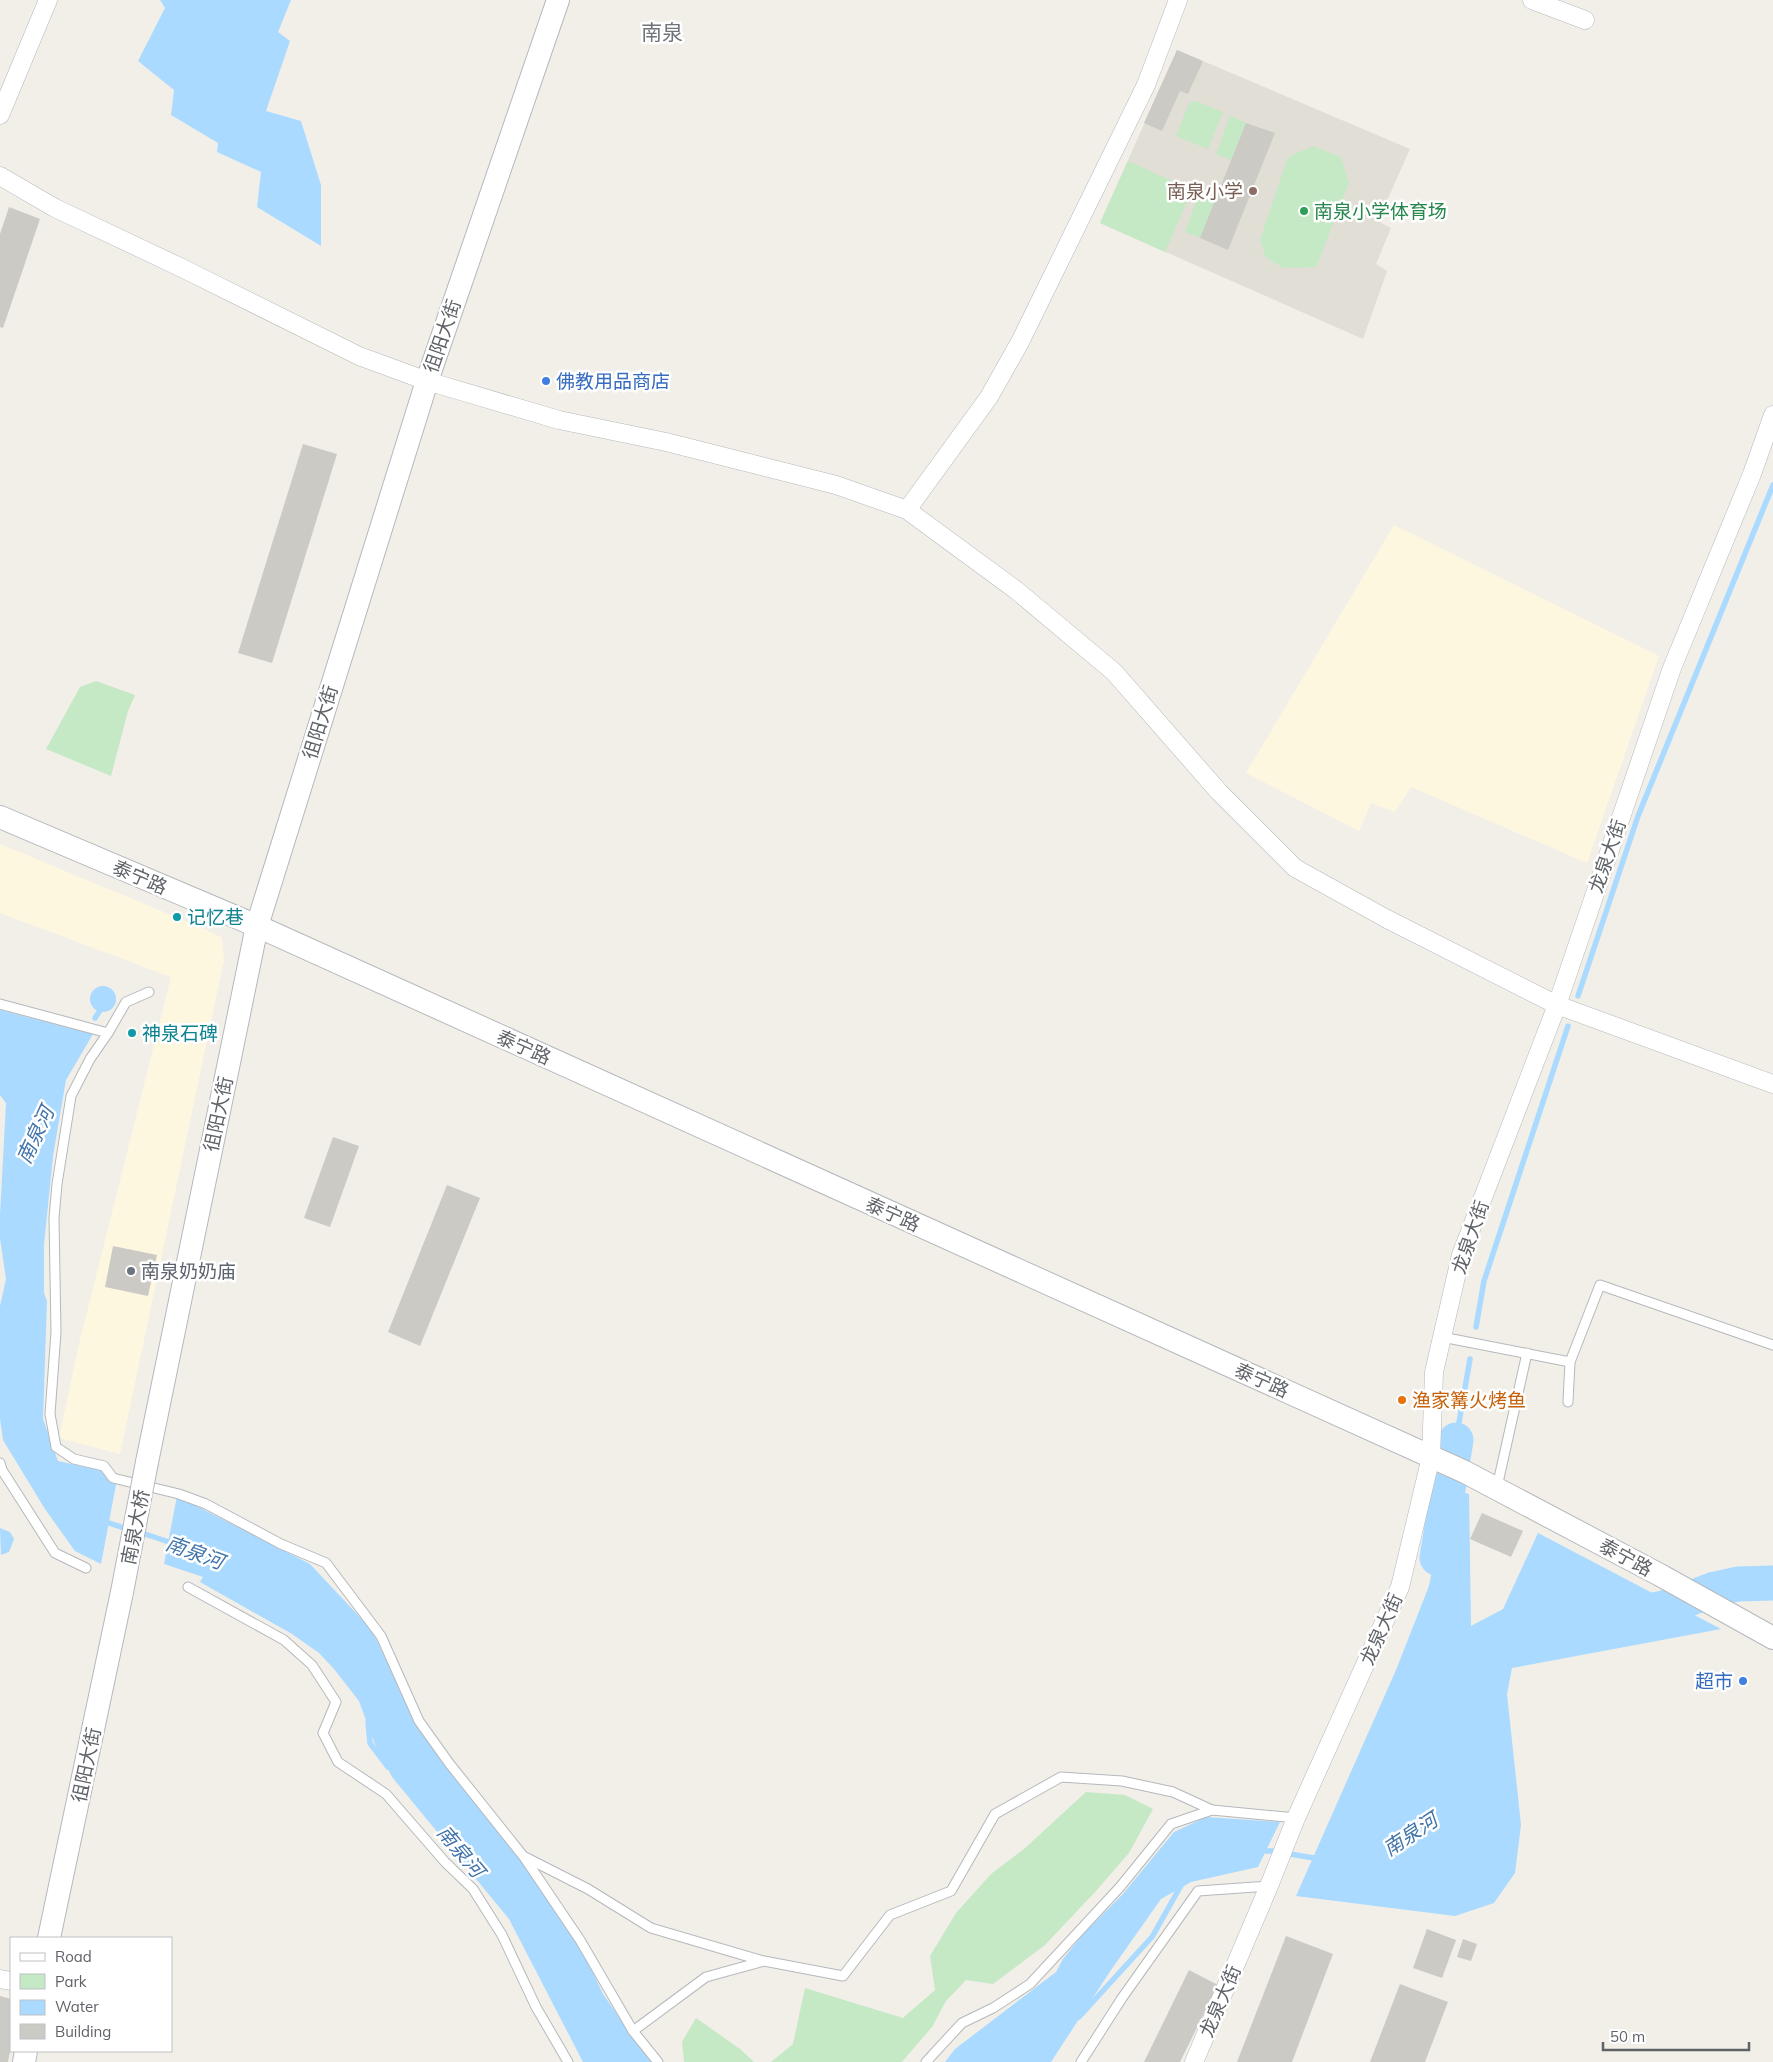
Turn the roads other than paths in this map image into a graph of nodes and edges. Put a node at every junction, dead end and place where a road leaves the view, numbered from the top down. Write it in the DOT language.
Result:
graph roads {
  1 [pos="48,0"];
  2 [pos="558,0"];
  3 [pos="1178,0"];
  4 [pos="1532,0"];
  5 [pos="1585,20"];
  6 [pos="0,115"];
  7 [pos="0,176"];
  8 [pos="427,380"];
  9 [pos="1773,415"];
  10 [pos="907,510"];
  11 [pos="0,817"];
  12 [pos="257,926"];
  13 [pos="149,992"];
  14 [pos="0,1004"];
  15 [pos="1557,1005"];
  16 [pos="108,1033"];
  17 [pos="1773,1084"];
  18 [pos="1442,1337"];
  19 [pos="1773,1345"];
  20 [pos="1527,1354"];
  21 [pos="1570,1362"];
  22 [pos="1568,1402"];
  23 [pos="1431,1456"];
  24 [pos="147,1462"];
  25 [pos="0,1463"];
  26 [pos="1497,1489"];
  27 [pos="86,1568"];
  28 [pos="188,1587"];
  29 [pos="122,1592"];
  30 [pos="1773,1638"];
  31 [pos="1212,1810"];
  32 [pos="1296,1818"];
  33 [pos="524,1857"];
  34 [pos="1269,1886"];
  35 [pos="49,1937"];
  36 [pos="764,1961"];
  37 [pos="633,2031"];
  38 [pos="568,2062"];
  39 [pos="658,2062"];
  40 [pos="926,2062"];
  41 [pos="1081,2062"];
  42 [pos="1194,2062"];
  1 -- 6 [label="street"];
  2 -- 8 [label="street, 徂阳大街"];
  3 -- 10 [label="street"];
  4 -- 5 [label="street"];
  7 -- 8 [label="street"];
  8 -- 10 [label="street"];
  8 -- 12 [label="street, 徂阳大街"];
  9 -- 15 [label="street, 龙泉大街"];
  10 -- 15 [label="street"];
  11 -- 12 [label="street, 泰宁路"];
  12 -- 23 [label="street, 泰宁路"];
  12 -- 24 [label="street, 徂阳大街"];
  13 -- 16 [label="lane"];
  14 -- 16 [label="lane"];
  15 -- 17 [label="street"];
  15 -- 18 [label="street, 龙泉大街"];
  16 -- 33 [label="lane"];
  18 -- 20 [label="lane"];
  18 -- 23 [label="street, 龙泉大街"];
  19 -- 21 [label="lane"];
  20 -- 21 [label="lane"];
  20 -- 26 [label="lane"];
  21 -- 22 [label="lane"];
  23 -- 26 [label="street, 泰宁路"];
  23 -- 32 [label="street, 龙泉大街"];
  24 -- 29 [label="street, 南泉大桥, bridge"];
  25 -- 27 [label="lane"];
  26 -- 30 [label="street, 泰宁路"];
  28 -- 38 [label="lane"];
  29 -- 35 [label="street, 徂阳大街"];
  31 -- 32 [label="lane"];
  31 -- 36 [label="lane"];
  31 -- 40 [label="lane"];
  32 -- 34 [label="street, 龙泉大街"];
  33 -- 36 [label="lane"];
  33 -- 37 [label="lane"];
  34 -- 41 [label="lane"];
  34 -- 42 [label="street, 龙泉大街"];
  36 -- 37 [label="lane"];
  37 -- 39 [label="lane"];
}
